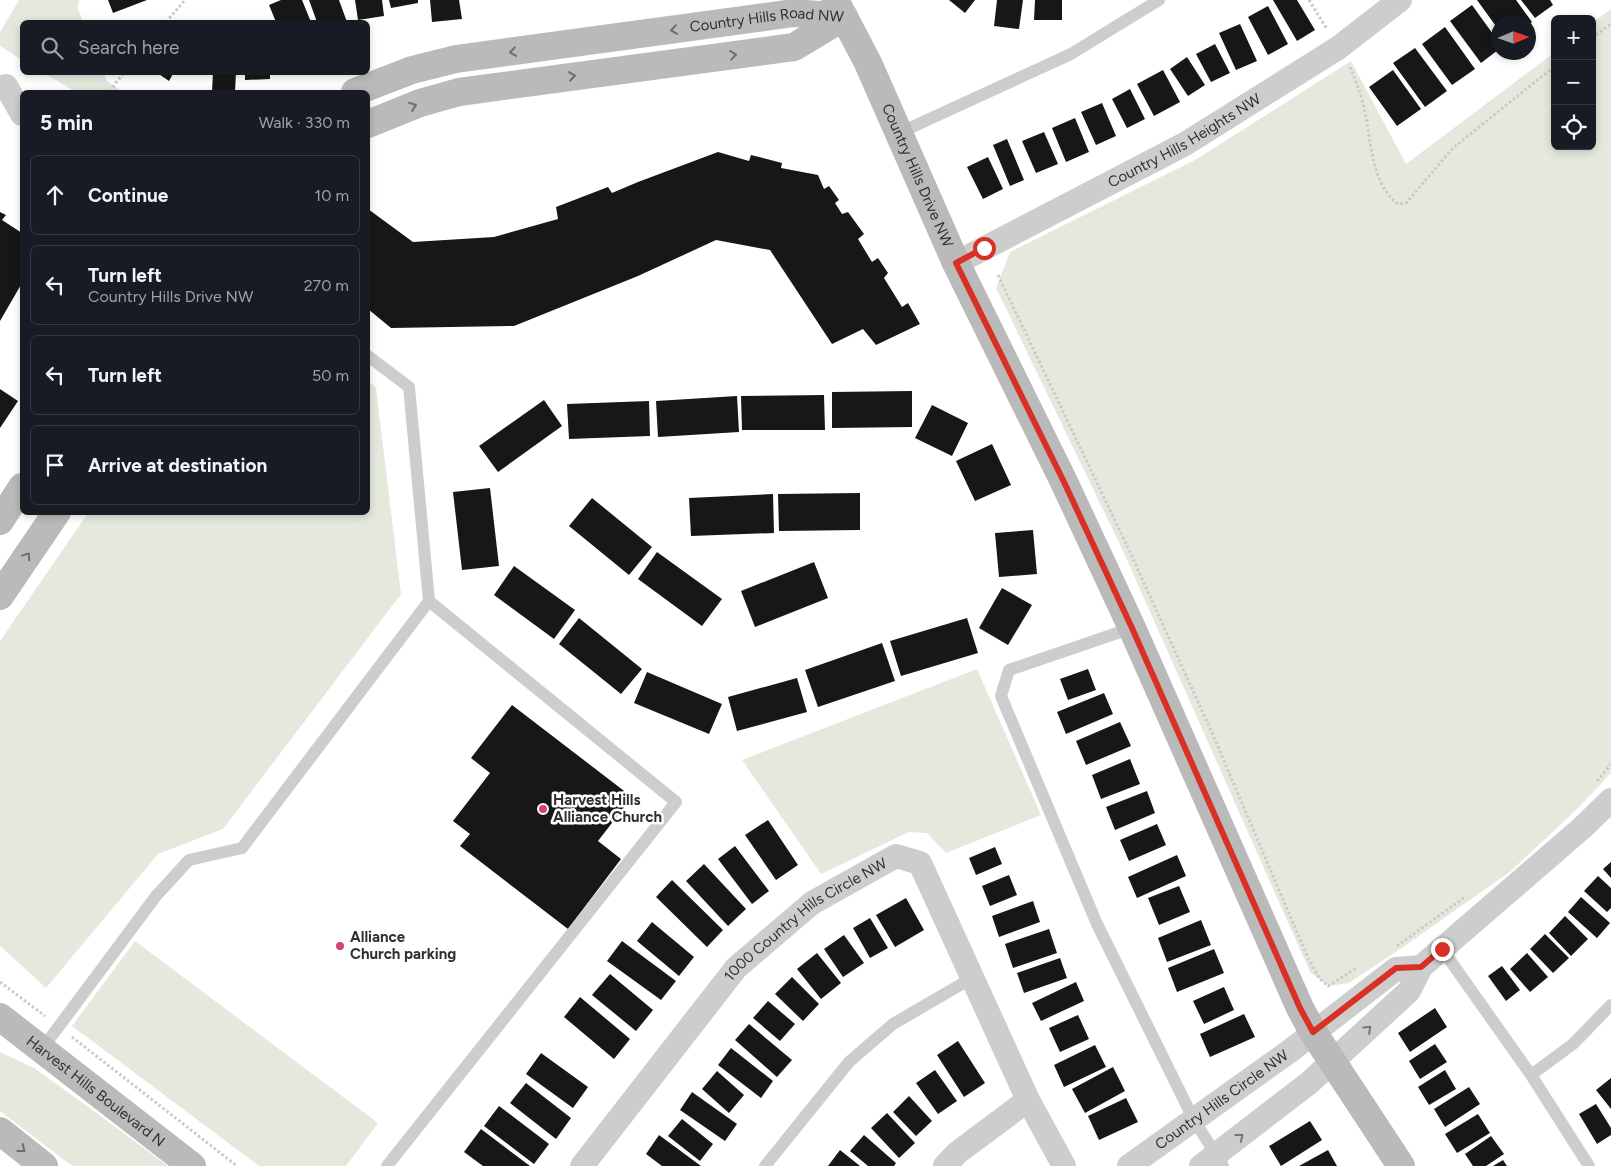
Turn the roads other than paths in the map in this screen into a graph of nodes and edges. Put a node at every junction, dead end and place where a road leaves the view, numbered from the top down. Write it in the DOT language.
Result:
graph roads {
  1 [pos="1160,0"];
  2 [pos="1400,0"];
  3 [pos="842,6"];
  4 [pos="457,74"];
  5 [pos="10,87"];
  6 [pos="360,90"];
  7 [pos="20,110"];
  8 [pos="370,123"];
  9 [pos="899,132"];
  10 [pos="956,263"];
  11 [pos="370,358"];
  12 [pos="20,490"];
  13 [pos="55,515"];
  14 [pos="0,520"];
  15 [pos="0,596"];
  16 [pos="429,601"];
  17 [pos="1132,628"];
  18 [pos="1611,800"];
  19 [pos="1442,949"];
  20 [pos="1421,967"];
  21 [pos="972,978"];
  22 [pos="1611,1005"];
  23 [pos="0,1017"];
  24 [pos="1313,1032"];
  25 [pos="0,1035"];
  26 [pos="42,1050"];
  27 [pos="1332,1062"];
  28 [pos="1531,1075"];
  29 [pos="1028,1100"];
  30 [pos="1194,1120"];
  31 [pos="0,1131"];
  32 [pos="1213,1162"];
  33 [pos="44,1166"];
  34 [pos="192,1166"];
  35 [pos="387,1166"];
  36 [pos="582,1166"];
  37 [pos="765,1166"];
  38 [pos="946,1166"];
  39 [pos="1064,1166"];
  40 [pos="1129,1166"];
  41 [pos="1401,1166"];
  42 [pos="1589,1166"];
  1 -- 9 [label="lane"];
  2 -- 10 [label="street, Country Hills Heights NW"];
  3 -- 4 [label="street, Country Hills Road NW"];
  3 -- 9 [label="street, Country Hills Drive NW"];
  4 -- 6 [label="street, Country Hills Road NW"];
  8 -- 4 [label="street, Country Hills Road NW, one-way"];
  5 -- 7 [label="street"];
  9 -- 10 [label="street, Country Hills Drive NW"];
  10 -- 17 [label="street, Country Hills Drive NW"];
  11 -- 16 [label="lane"];
  12 -- 14 [label="street"];
  15 -- 13 [label="street, one-way"];
  16 -- 26 [label="lane"];
  16 -- 35 [label="lane"];
  17 -- 24 [label="street, Country Hills Drive NW"];
  17 -- 30 [label="lane"];
  18 -- 19 [label="street"];
  19 -- 20 [label="street"];
  19 -- 28 [label="lane"];
  20 -- 24 [label="street, Country Hills Circle NW"];
  27 -- 20 [label="street, one-way"];
  21 -- 29 [label="street, 1000 Country Hills Circle NW"];
  21 -- 36 [label="street, 1000 Country Hills Circle NW"];
  21 -- 37 [label="lane"];
  22 -- 28 [label="lane"];
  23 -- 26 [label="street, Harvest Hills Boulevard N"];
  24 -- 27 [label="street, Country Hills Drive NW"];
  24 -- 30 [label="street, Country Hills Circle NW"];
  25 -- 26 [label="street"];
  26 -- 34 [label="street, Harvest Hills Boulevard N"];
  32 -- 27 [label="street, one-way"];
  27 -- 41 [label="street, Country Hills Drive NW"];
  28 -- 42 [label="lane"];
  29 -- 38 [label="street"];
  29 -- 39 [label="street, 1000 Country Hills Circle NW"];
  30 -- 32 [label="lane"];
  30 -- 40 [label="street, Country Hills Circle NW"];
  31 -- 33 [label="street, one-way"];
}
